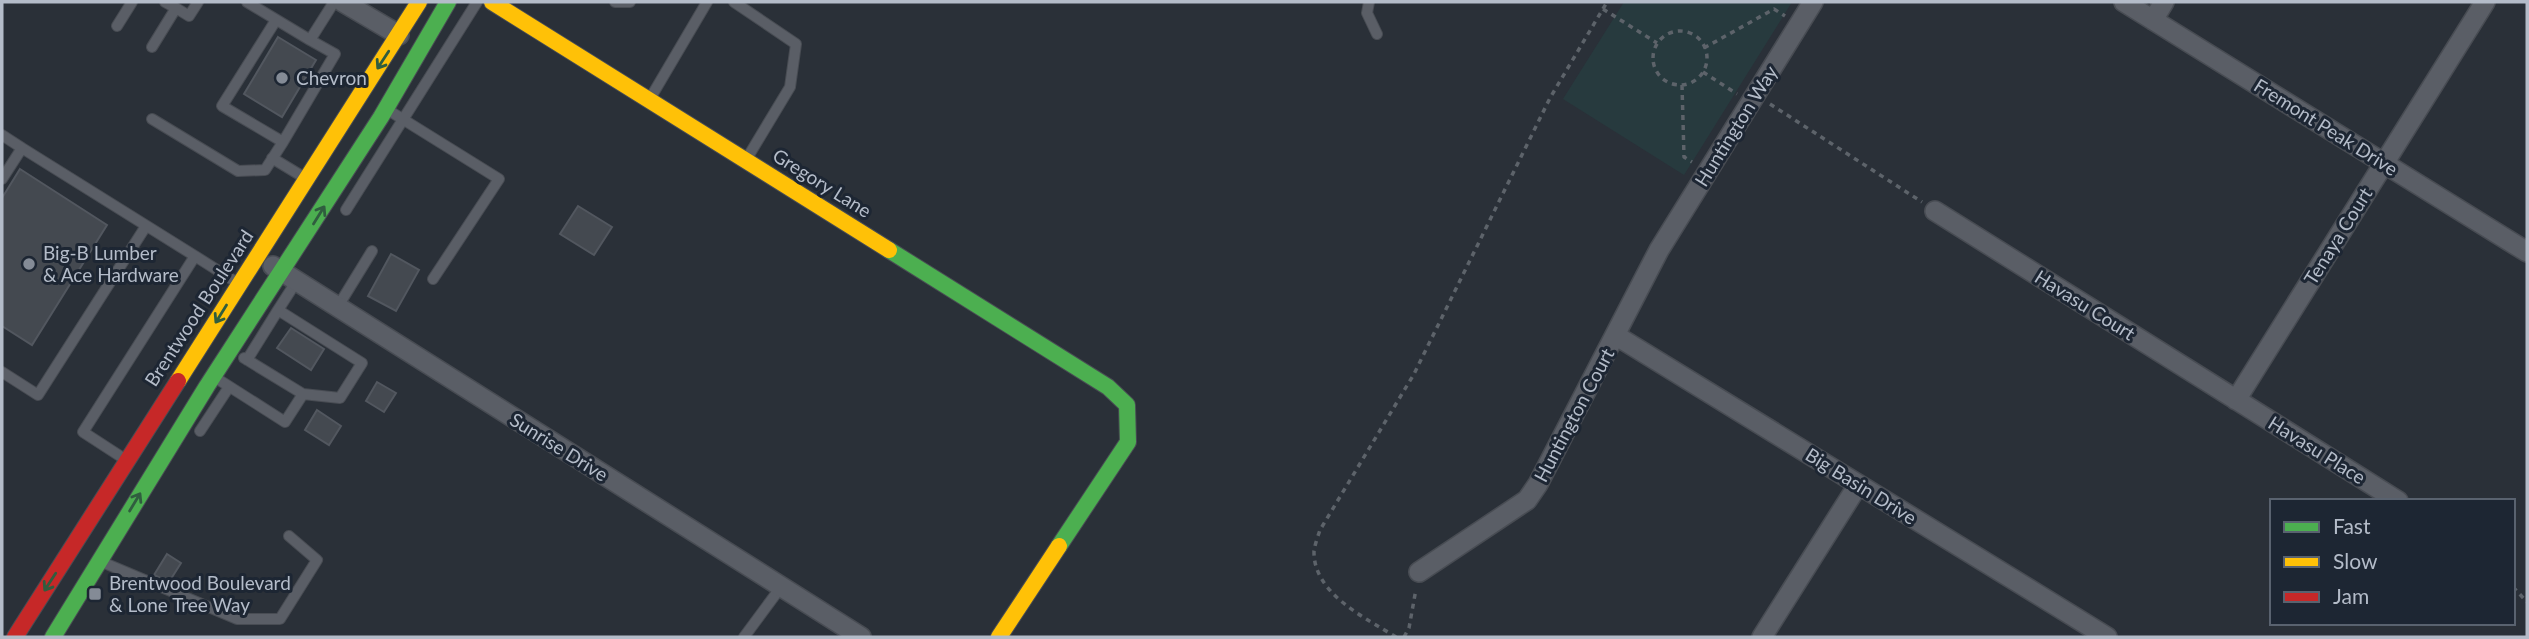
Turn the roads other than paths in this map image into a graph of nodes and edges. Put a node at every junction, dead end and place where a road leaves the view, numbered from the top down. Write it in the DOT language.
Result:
graph roads {
  1 [pos="132,2"];
  2 [pos="165,2"];
  3 [pos="198,2"];
  4 [pos="247,2"];
  5 [pos="342,2"];
  6 [pos="419,2"];
  7 [pos="448,2"];
  8 [pos="477,2"];
  9 [pos="492,2"];
  10 [pos="615,2"];
  11 [pos="631,2"];
  12 [pos="707,2"];
  13 [pos="734,2"];
  14 [pos="1369,2"];
  15 [pos="1814,2"];
  16 [pos="2124,2"];
  17 [pos="2164,2"];
  18 [pos="2485,2"];
  19 [pos="176,8"];
  20 [pos="276,20"];
  21 [pos="2152,20"];
  22 [pos="117,26"];
  23 [pos="1377,34"];
  24 [pos="399,35"];
  25 [pos="310,40"];
  26 [pos="152,47"];
  27 [pos="649,100"];
  28 [pos="385,108"];
  29 [pos="152,119"];
  30 [pos="402,119"];
  31 [pos="2,135"];
  32 [pos="282,142"];
  33 [pos="22,148"];
  34 [pos="272,158"];
  35 [pos="746,160"];
  36 [pos="2384,163"];
  37 [pos="2,179"];
  38 [pos="306,179"];
  39 [pos="345,211"];
  40 [pos="1935,211"];
  41 [pos="146,226"];
  42 [pos="1659,250"];
  43 [pos="372,251"];
  44 [pos="2527,252"];
  45 [pos="195,256"];
  46 [pos="257,256"];
  47 [pos="289,277"];
  48 [pos="433,279"];
  49 [pos="239,285"];
  50 [pos="262,299"];
  51 [pos="337,308"];
  52 [pos="278,310"];
  53 [pos="1615,335"];
  54 [pos="230,349"];
  55 [pos="247,360"];
  56 [pos="2,372"];
  57 [pos="212,376"];
  58 [pos="229,387"];
  59 [pos="303,394"];
  60 [pos="2236,400"];
  61 [pos="200,431"];
  62 [pos="127,460"];
  63 [pos="1858,485"];
  64 [pos="2395,499"];
  65 [pos="289,536"];
  66 [pos="100,561"];
  67 [pos="1419,572"];
  68 [pos="781,587"];
  69 [pos="2094,634"];
  70 [pos="15,637"];
  71 [pos="53,637"];
  72 [pos="744,637"];
  73 [pos="861,637"];
  74 [pos="999,637"];
  75 [pos="1762,637"];
  1 -- 22 [label="lane"];
  2 -- 19 [label="lane"];
  3 -- 19 [label="lane"];
  4 -- 20 [label="lane"];
  5 -- 24 [label="street"];
  5 -- 25 [label="lane"];
  6 -- 24 [label="main road, Brentwood Boulevard"];
  7 -- 28 [label="main road"];
  8 -- 30 [label="lane"];
  9 -- 27 [label="main road, Gregory Lane"];
  10 -- 11 [label="lane"];
  12 -- 27 [label="lane"];
  13 -- 35 [label="lane"];
  14 -- 23 [label="lane"];
  15 -- 42 [label="street, Huntington Way"];
  16 -- 21 [label="street, Fremont Peak Drive"];
  17 -- 21 [label="street"];
  18 -- 36 [label="street, Tenaya Court"];
  19 -- 26 [label="lane"];
  20 -- 25 [label="lane"];
  20 -- 32 [label="lane"];
  21 -- 36 [label="street, Fremont Peak Drive"];
  24 -- 38 [label="main road, Brentwood Boulevard, one-way"];
  25 -- 32 [label="lane"];
  27 -- 35 [label="main road, Gregory Lane"];
  28 -- 30 [label="lane"];
  47 -- 28 [label="main road, one-way"];
  29 -- 34 [label="lane"];
  30 -- 39 [label="lane"];
  30 -- 48 [label="lane"];
  31 -- 33 [label="lane"];
  32 -- 34 [label="lane"];
  33 -- 37 [label="lane"];
  33 -- 41 [label="lane"];
  34 -- 38 [label="lane"];
  35 -- 74 [label="main road, Gregory Lane"];
  36 -- 44 [label="street, Fremont Peak Drive"];
  36 -- 60 [label="street, Tenaya Court"];
  38 -- 46 [label="main road, Brentwood Boulevard"];
  40 -- 60 [label="street, Havasu Court"];
  41 -- 45 [label="lane"];
  41 -- 56 [label="lane"];
  42 -- 53 [label="street, Huntington Court"];
  43 -- 51 [label="lane"];
  45 -- 49 [label="lane"];
  45 -- 62 [label="lane"];
  46 -- 47 [label="street, Sunrise Drive"];
  46 -- 49 [label="main road, Brentwood Boulevard"];
  47 -- 50 [label="main road"];
  47 -- 51 [label="street, Sunrise Drive"];
  47 -- 52 [label="lane"];
  49 -- 50 [label="lane"];
  49 -- 62 [label="main road, Brentwood Boulevard, one-way"];
  50 -- 54 [label="main road"];
  51 -- 68 [label="street, Sunrise Drive"];
  52 -- 55 [label="lane"];
  52 -- 59 [label="lane"];
  53 -- 63 [label="street, Big Basin Drive"];
  53 -- 67 [label="street, Huntington Court"];
  54 -- 55 [label="lane"];
  54 -- 57 [label="main road"];
  55 -- 59 [label="lane"];
  57 -- 58 [label="lane"];
  66 -- 57 [label="main road, one-way"];
  58 -- 59 [label="lane"];
  58 -- 61 [label="lane"];
  60 -- 64 [label="street, Havasu Place"];
  62 -- 70 [label="main road, Brentwood Boulevard, one-way"];
  63 -- 69 [label="street, Big Basin Drive"];
  63 -- 75 [label="street"];
  65 -- 66 [label="lane"];
  66 -- 71 [label="main road"];
  68 -- 72 [label="lane"];
  68 -- 73 [label="street, Sunrise Drive"];
}
